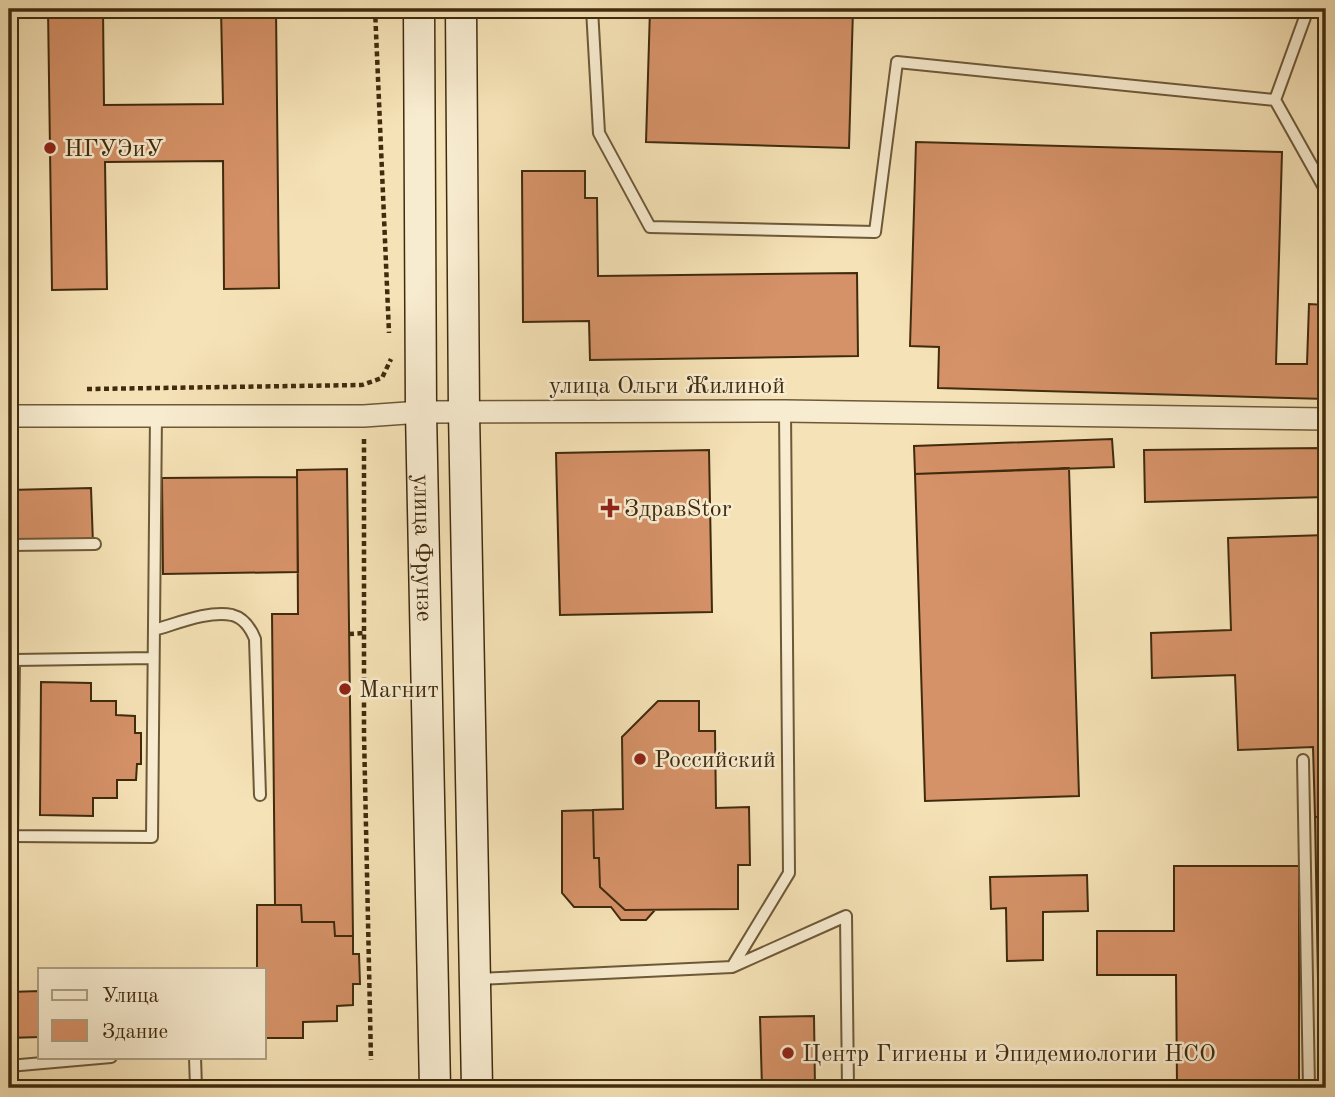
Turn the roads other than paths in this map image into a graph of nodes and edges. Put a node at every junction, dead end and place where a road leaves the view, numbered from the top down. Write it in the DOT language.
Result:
graph roads {
  1 [pos="419,9"];
  2 [pos="461,9"];
  3 [pos="592,9"];
  4 [pos="1308,9"];
  5 [pos="1275,100"];
  6 [pos="1326,191"];
  7 [pos="785,411"];
  8 [pos="421,412"];
  9 [pos="464,412"];
  10 [pos="156,415"];
  11 [pos="9,416"];
  12 [pos="1326,419"];
  13 [pos="96,544"];
  14 [pos="9,545"];
  15 [pos="154,630"];
  16 [pos="153,658"];
  17 [pos="1303,760"];
  18 [pos="260,795"];
  19 [pos="732,967"];
  20 [pos="475,979"];
  21 [pos="100,1058"];
  22 [pos="195,1058"];
  23 [pos="9,1066"];
  24 [pos="196,1088"];
  25 [pos="435,1088"];
  26 [pos="477,1088"];
  27 [pos="848,1088"];
  28 [pos="1309,1088"];
  1 -- 8 [label="main road, улица Фрунзе"];
  2 -- 9 [label="main road, улица Фрунзе"];
  3 -- 5 [label="lane"];
  4 -- 5 [label="lane"];
  5 -- 6 [label="lane"];
  7 -- 9 [label="street, улица Ольги Жилиной"];
  7 -- 12 [label="street, улица Ольги Жилиной"];
  7 -- 19 [label="lane"];
  8 -- 9 [label="street, улица Ольги Жилиной"];
  8 -- 10 [label="street, улица Ольги Жилиной"];
  8 -- 25 [label="main road, улица Фрунзе"];
  9 -- 20 [label="main road, улица Фрунзе"];
  10 -- 11 [label="street, улица Ольги Жилиной"];
  10 -- 15 [label="lane"];
  13 -- 14 [label="lane"];
  15 -- 16 [label="lane"];
  15 -- 18 [label="lane"];
  16 -- 16 [label="lane"];
  17 -- 28 [label="lane"];
  19 -- 20 [label="lane"];
  19 -- 27 [label="lane"];
  20 -- 26 [label="main road, улица Фрунзе"];
  21 -- 23 [label="lane"];
  22 -- 24 [label="lane"];
}
